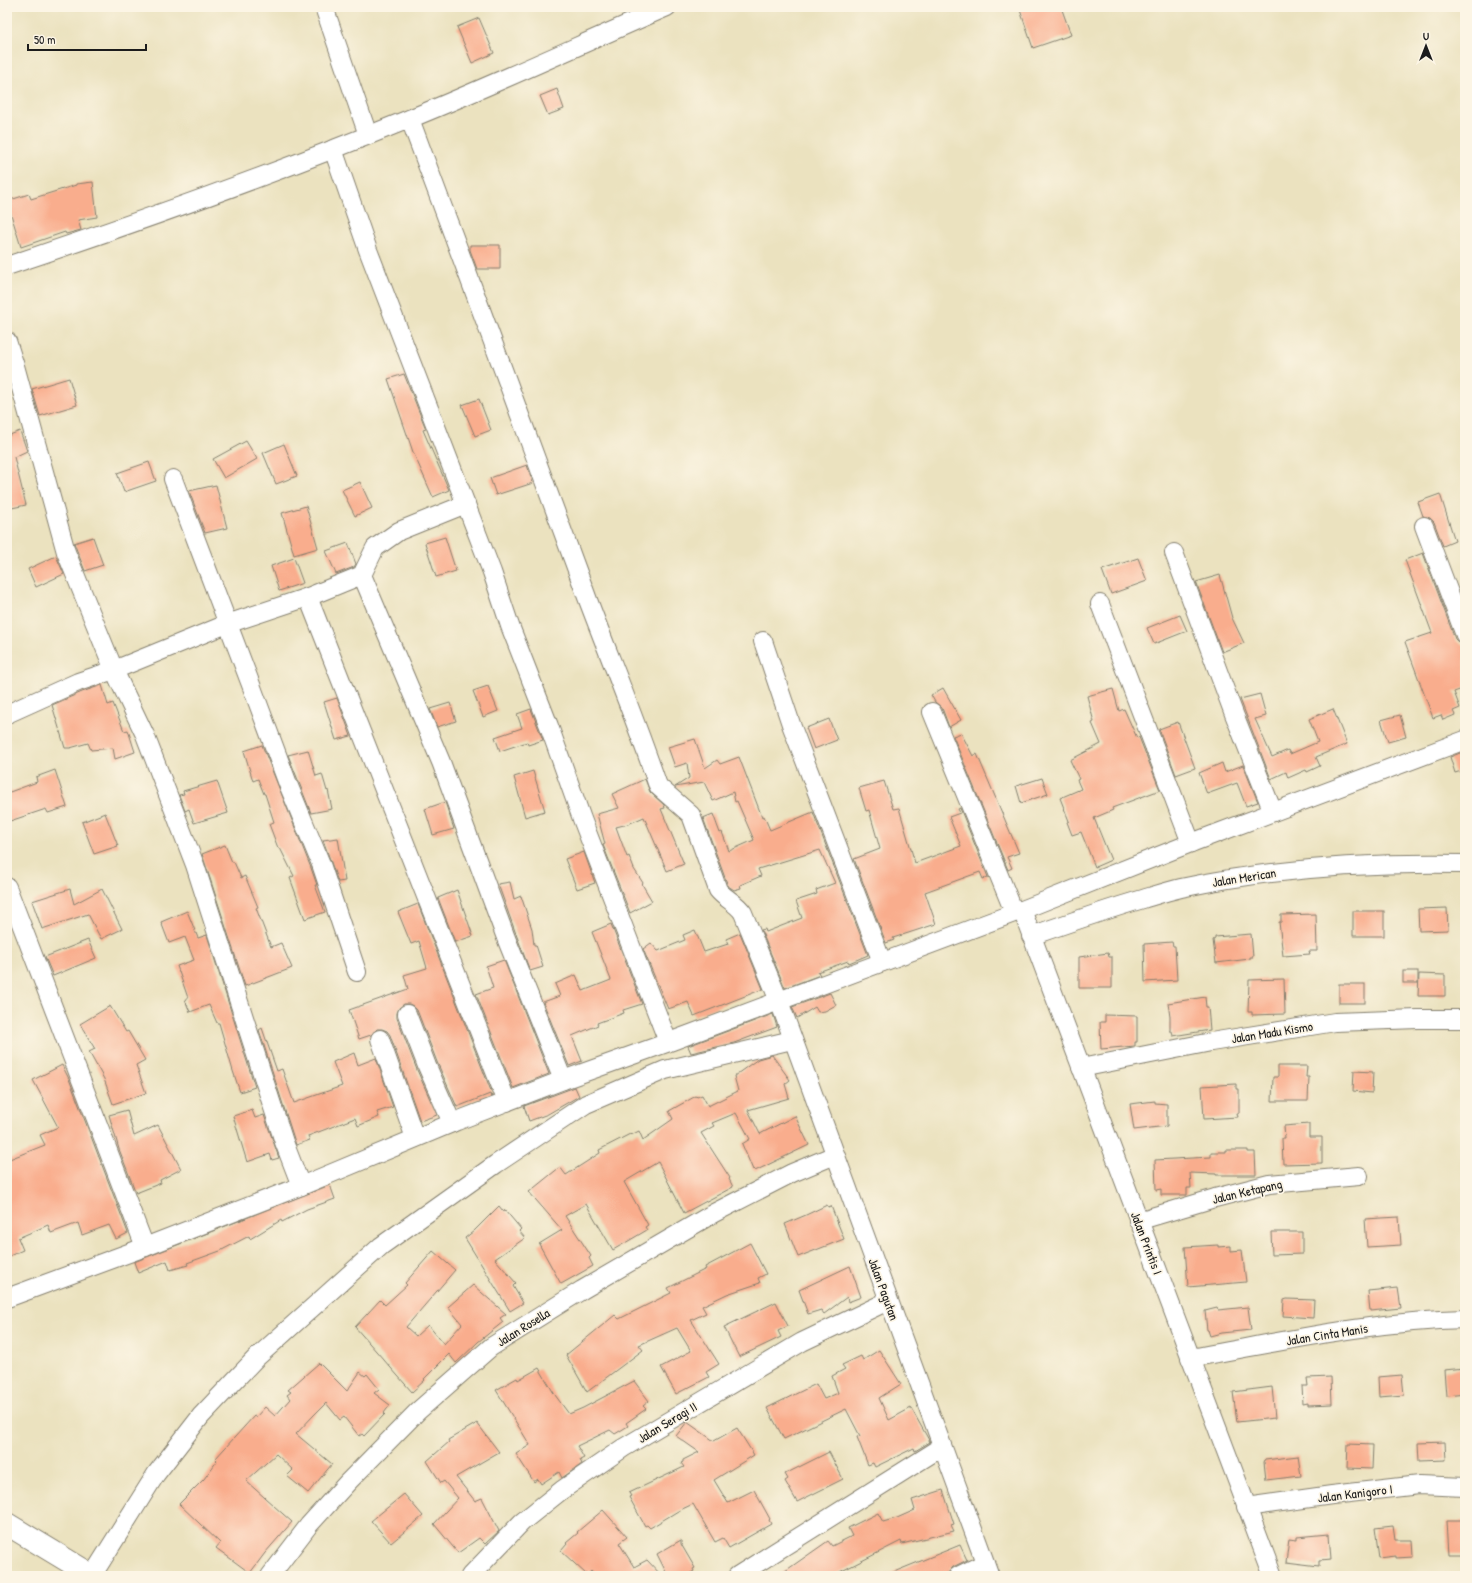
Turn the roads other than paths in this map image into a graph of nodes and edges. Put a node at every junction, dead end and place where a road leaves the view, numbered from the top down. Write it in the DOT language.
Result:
graph roads {
  1 [pos="324,7"];
  2 [pos="667,7"];
  3 [pos="410,119"];
  4 [pos="368,135"];
  5 [pos="334,149"];
  6 [pos="7,266"];
  7 [pos="7,341"];
  8 [pos="173,479"];
  9 [pos="466,504"];
  10 [pos="1424,526"];
  11 [pos="1174,553"];
  12 [pos="362,575"];
  13 [pos="308,596"];
  14 [pos="1100,604"];
  15 [pos="227,624"];
  16 [pos="1465,635"];
  17 [pos="763,641"];
  18 [pos="114,670"];
  19 [pos="932,712"];
  20 [pos="7,714"];
  21 [pos="1465,740"];
  22 [pos="1273,812"];
  23 [pos="1191,843"];
  24 [pos="1465,864"];
  25 [pos="7,887"];
  26 [pos="1018,911"];
  27 [pos="1031,936"];
  28 [pos="882,962"];
  29 [pos="357,972"];
  30 [pos="779,1001"];
  31 [pos="407,1014"];
  32 [pos="1465,1019"];
  33 [pos="380,1039"];
  34 [pos="792,1040"];
  35 [pos="668,1042"];
  36 [pos="1081,1068"];
  37 [pos="562,1080"];
  38 [pos="507,1102"];
  39 [pos="452,1123"];
  40 [pos="416,1138"];
  41 [pos="834,1155"];
  42 [pos="1359,1176"];
  43 [pos="301,1186"];
  44 [pos="1138,1221"];
  45 [pos="145,1246"];
  46 [pos="7,1298"];
  47 [pos="888,1300"];
  48 [pos="1465,1318"];
  49 [pos="1190,1358"];
  50 [pos="942,1447"];
  51 [pos="1465,1487"];
  52 [pos="1246,1507"];
  53 [pos="7,1524"];
  54 [pos="987,1569"];
  55 [pos="93,1576"];
  56 [pos="270,1576"];
  57 [pos="470,1576"];
  58 [pos="738,1576"];
  59 [pos="958,1576"];
  60 [pos="1273,1576"];
  1 -- 4 [label="street"];
  2 -- 3 [label="street"];
  3 -- 4 [label="street"];
  3 -- 30 [label="street, Jalan Pagutan"];
  4 -- 5 [label="street"];
  5 -- 6 [label="street"];
  5 -- 9 [label="street"];
  7 -- 18 [label="street"];
  8 -- 15 [label="street"];
  9 -- 12 [label="street"];
  9 -- 35 [label="street"];
  10 -- 16 [label="street"];
  11 -- 22 [label="street"];
  12 -- 13 [label="street"];
  12 -- 37 [label="street"];
  13 -- 15 [label="street"];
  13 -- 38 [label="street"];
  14 -- 23 [label="street"];
  15 -- 18 [label="street"];
  15 -- 29 [label="street"];
  17 -- 28 [label="street"];
  18 -- 20 [label="street"];
  18 -- 43 [label="street"];
  19 -- 26 [label="street, Jalan Printis I"];
  21 -- 22 [label="street"];
  22 -- 23 [label="street"];
  23 -- 26 [label="street"];
  24 -- 27 [label="street, Jalan Merican"];
  25 -- 45 [label="street"];
  26 -- 27 [label="street, Jalan Printis I"];
  26 -- 28 [label="street"];
  27 -- 36 [label="street, Jalan Printis I"];
  28 -- 30 [label="street"];
  30 -- 34 [label="street, Jalan Pagutan"];
  30 -- 35 [label="street"];
  31 -- 39 [label="street"];
  32 -- 36 [label="street, Jalan Madu Kismo"];
  33 -- 40 [label="street"];
  34 -- 41 [label="street, Jalan Pagutan"];
  34 -- 55 [label="street"];
  35 -- 37 [label="street"];
  36 -- 44 [label="street, Jalan Printis I"];
  37 -- 38 [label="street"];
  38 -- 39 [label="street"];
  39 -- 40 [label="street"];
  40 -- 43 [label="street"];
  41 -- 47 [label="street, Jalan Pagutan"];
  41 -- 56 [label="street, Jalan Rosella"];
  42 -- 44 [label="street, Jalan Ketapang"];
  43 -- 45 [label="street"];
  44 -- 49 [label="street, Jalan Printis I"];
  45 -- 46 [label="street"];
  47 -- 50 [label="street, Jalan Pagutan"];
  47 -- 57 [label="street, Jalan Seragi II"];
  48 -- 49 [label="street, Jalan Cinta Manis"];
  49 -- 52 [label="street, Jalan Printis I"];
  50 -- 54 [label="street, Jalan Pagutan"];
  50 -- 58 [label="street"];
  51 -- 52 [label="street, Jalan Kanigoro I"];
  52 -- 60 [label="street, Jalan Printis I"];
  53 -- 55 [label="street"];
  54 -- 59 [label="street"];
}
